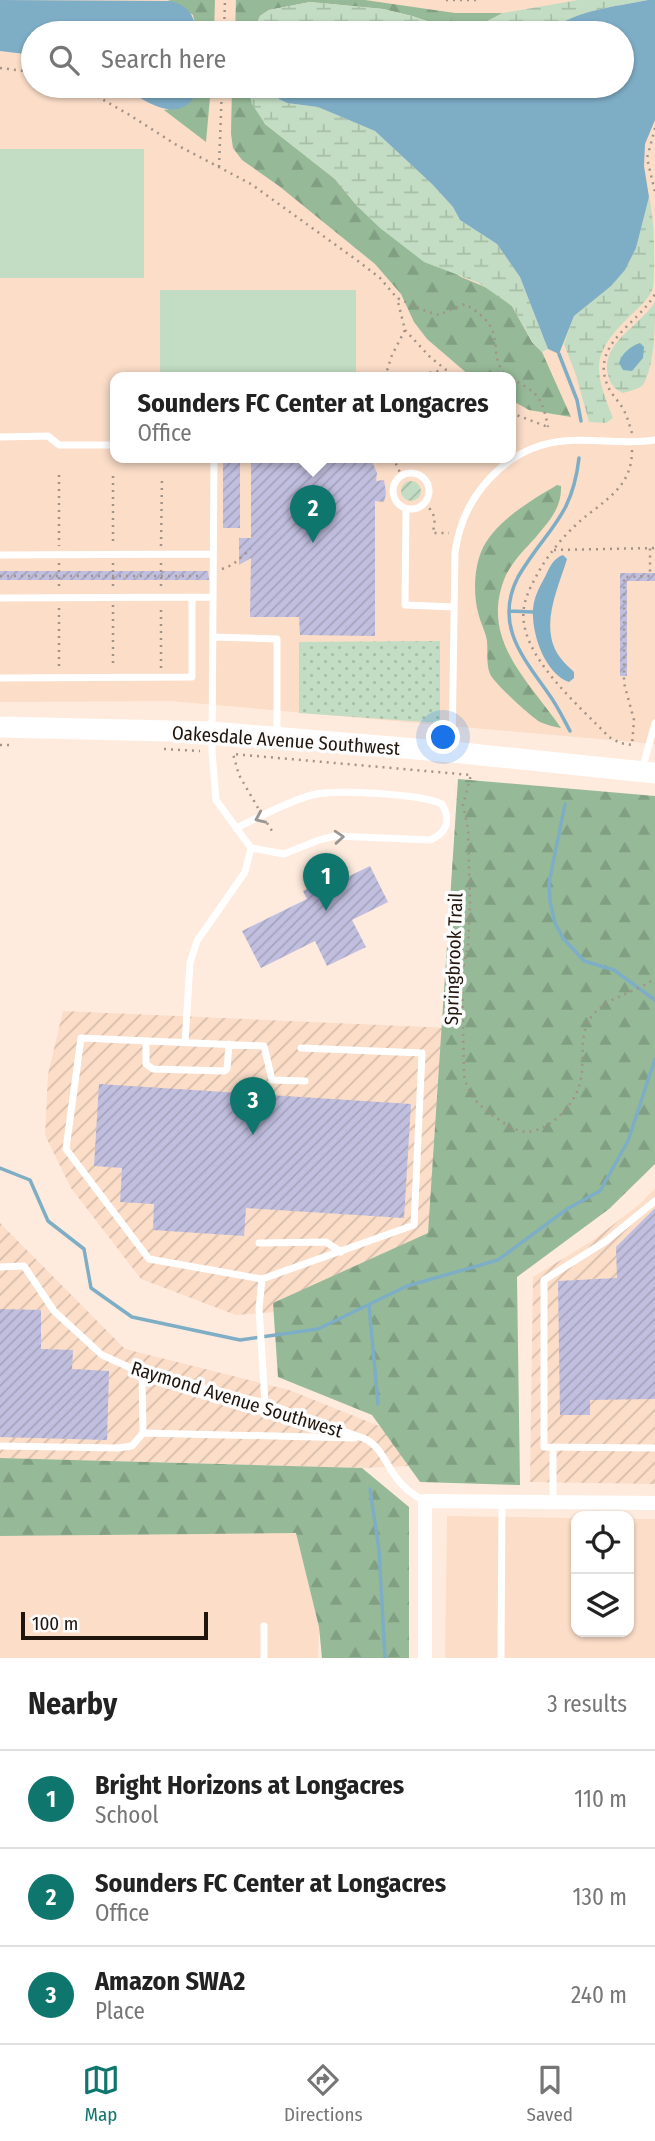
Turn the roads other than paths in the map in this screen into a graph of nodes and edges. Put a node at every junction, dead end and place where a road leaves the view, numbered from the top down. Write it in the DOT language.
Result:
graph roads {
  1 [pos="0,437"];
  2 [pos="655,440"];
  3 [pos="110,445"];
  4 [pos="516,457"];
  5 [pos="214,463"];
  6 [pos="508,463"];
  7 [pos="406,509"];
  8 [pos="213,554"];
  9 [pos="0,555"];
  10 [pos="192,597"];
  11 [pos="213,597"];
  12 [pos="0,598"];
  13 [pos="454,607"];
  14 [pos="212,637"];
  15 [pos="0,678"];
  16 [pos="655,723"];
  17 [pos="0,726"];
  18 [pos="212,732"];
  19 [pos="277,738"];
  20 [pos="452,752"];
  21 [pos="648,772"];
  22 [pos="236,828"];
  23 [pos="251,849"];
  24 [pos="146,1041"];
  25 [pos="185,1042"];
  26 [pos="229,1044"];
  27 [pos="301,1048"];
  28 [pos="305,1081"];
  29 [pos="655,1201"];
  30 [pos="259,1242"];
  31 [pos="341,1252"];
  32 [pos="0,1267"];
  33 [pos="262,1279"];
  34 [pos="142,1373"];
  35 [pos="265,1403"];
  36 [pos="143,1433"];
  37 [pos="363,1438"];
  38 [pos="0,1446"];
  39 [pos="553,1447"];
  40 [pos="655,1448"];
  41 [pos="425,1501"];
  42 [pos="502,1502"];
  43 [pos="553,1502"];
  44 [pos="655,1503"];
  45 [pos="264,1626"];
  46 [pos="264,1658"];
  47 [pos="425,1658"];
  48 [pos="501,1658"];
  1 -- 3 [label="lane"];
  2 -- 4 [label="lane"];
  5 -- 8 [label="lane"];
  6 -- 13 [label="lane"];
  7 -- 7 [label="lane"];
  7 -- 13 [label="lane"];
  8 -- 9 [label="lane"];
  8 -- 11 [label="lane"];
  10 -- 11 [label="lane"];
  10 -- 12 [label="lane"];
  10 -- 15 [label="lane"];
  11 -- 14 [label="lane"];
  13 -- 20 [label="lane"];
  14 -- 18 [label="lane"];
  14 -- 19 [label="lane"];
  16 -- 21 [label="lane"];
  17 -- 18 [label="street, Oakesdale Avenue Southwest"];
  18 -- 19 [label="street, Oakesdale Avenue Southwest"];
  18 -- 22 [label="lane"];
  19 -- 20 [label="street, Oakesdale Avenue Southwest"];
  20 -- 21 [label="street, Oakesdale Avenue Southwest"];
  22 -- 23 [label="lane"];
  23 -- 22 [label="lane, one-way"];
  23 -- 25 [label="lane"];
  24 -- 25 [label="lane"];
  24 -- 26 [label="lane"];
  24 -- 33 [label="lane"];
  25 -- 26 [label="lane"];
  26 -- 28 [label="lane"];
  27 -- 31 [label="lane"];
  29 -- 39 [label="lane"];
  30 -- 31 [label="lane"];
  31 -- 33 [label="lane"];
  32 -- 34 [label="lane, Raymond Avenue Southwest"];
  33 -- 35 [label="lane"];
  34 -- 35 [label="lane, Raymond Avenue Southwest"];
  34 -- 36 [label="lane"];
  35 -- 37 [label="lane, Raymond Avenue Southwest"];
  36 -- 37 [label="lane"];
  36 -- 38 [label="lane"];
  37 -- 41 [label="lane, Raymond Avenue Southwest"];
  39 -- 40 [label="lane"];
  39 -- 43 [label="lane"];
  41 -- 42 [label="street"];
  41 -- 47 [label="street"];
  42 -- 43 [label="street"];
  42 -- 48 [label="lane"];
  43 -- 44 [label="street"];
  45 -- 46 [label="lane"];
}
